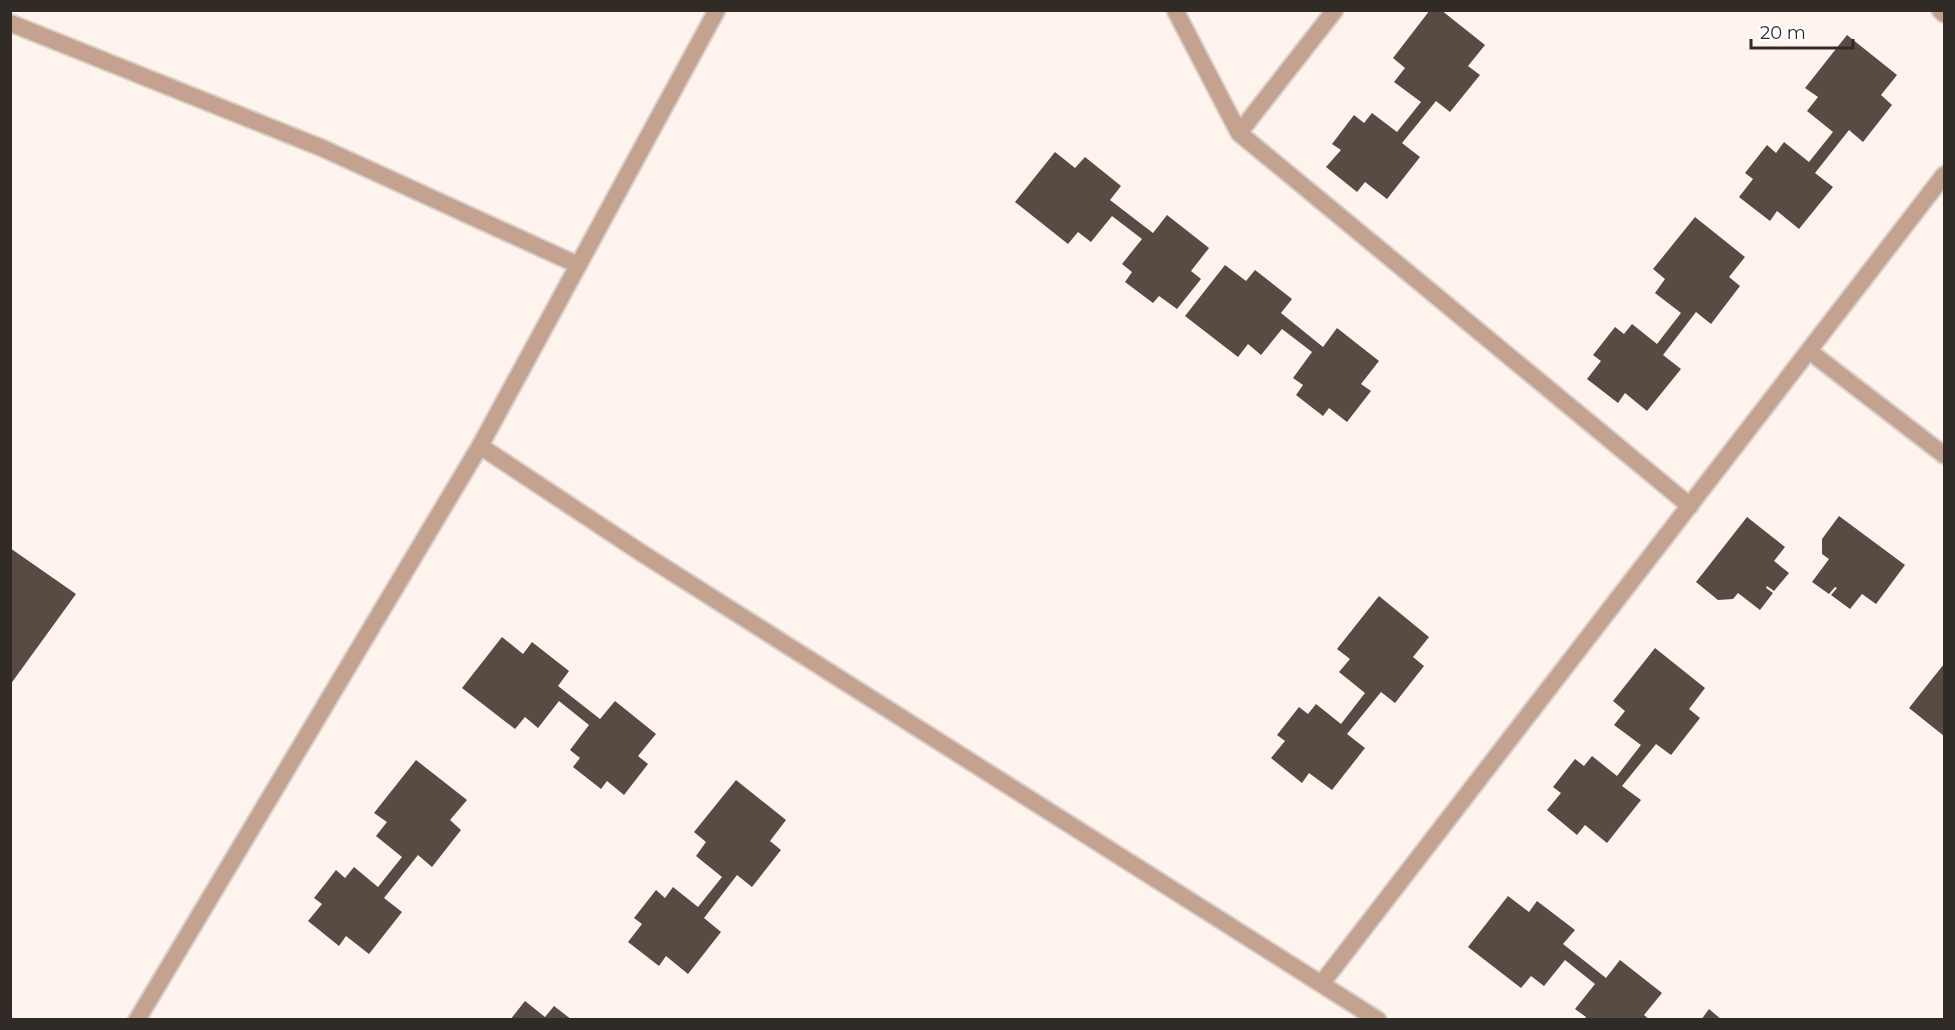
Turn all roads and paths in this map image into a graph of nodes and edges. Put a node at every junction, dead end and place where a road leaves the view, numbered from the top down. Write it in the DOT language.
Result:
graph roads {
  1 [pos="717,10"];
  2 [pos="1175,10"];
  3 [pos="1335,10"];
  4 [pos="1940,10"];
  5 [pos="1944,14"];
  6 [pos="10,23"];
  7 [pos="1239,133"];
  8 [pos="1944,175"];
  9 [pos="578,265"];
  10 [pos="1809,351"];
  11 [pos="480,446"];
  12 [pos="1944,455"];
  13 [pos="1690,506"];
  14 [pos="1322,983"];
  15 [pos="137,1020"];
  16 [pos="1378,1020"];
  1 -- 9 [label="street"];
  2 -- 7 [label="street"];
  3 -- 7 [label="street"];
  4 -- 5 [label="street"];
  6 -- 9 [label="street"];
  7 -- 13 [label="street"];
  8 -- 10 [label="street"];
  9 -- 11 [label="street"];
  10 -- 12 [label="street"];
  10 -- 13 [label="street"];
  11 -- 14 [label="street"];
  11 -- 15 [label="street"];
  13 -- 14 [label="street"];
  14 -- 16 [label="street"];
}
